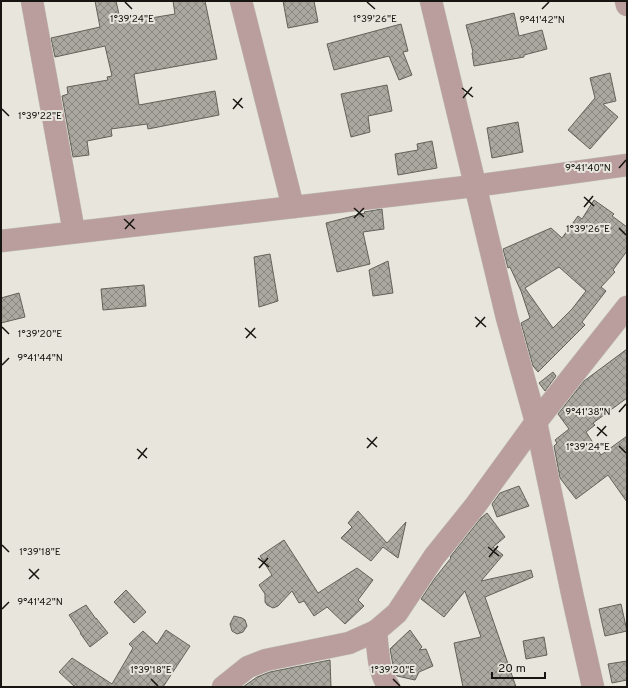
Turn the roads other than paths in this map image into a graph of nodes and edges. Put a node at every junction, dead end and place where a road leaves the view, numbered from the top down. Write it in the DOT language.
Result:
graph roads {
  1 [pos="32,1"];
  2 [pos="241,1"];
  3 [pos="431,1"];
  4 [pos="626,1"];
  5 [pos="627,5"];
  6 [pos="627,165"];
  7 [pos="474,186"];
  8 [pos="293,207"];
  9 [pos="74,232"];
  10 [pos="1,241"];
  11 [pos="627,307"];
  12 [pos="536,422"];
  13 [pos="376,632"];
  14 [pos="223,687"];
  15 [pos="389,687"];
  16 [pos="593,687"];
  1 -- 9 [label="street"];
  2 -- 8 [label="street"];
  3 -- 7 [label="street"];
  4 -- 5 [label="street"];
  6 -- 7 [label="street"];
  7 -- 8 [label="street"];
  7 -- 12 [label="street"];
  8 -- 9 [label="street"];
  9 -- 10 [label="street"];
  11 -- 12 [label="street"];
  12 -- 13 [label="street"];
  12 -- 16 [label="street"];
  13 -- 14 [label="street"];
  13 -- 15 [label="street"];
}
